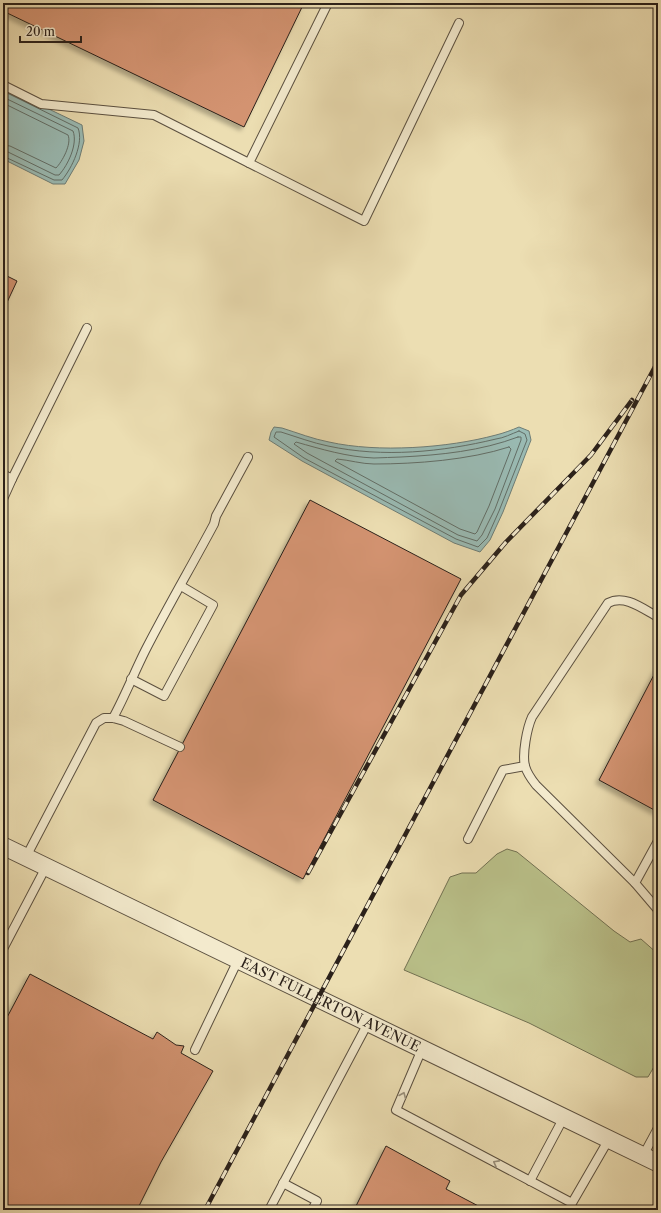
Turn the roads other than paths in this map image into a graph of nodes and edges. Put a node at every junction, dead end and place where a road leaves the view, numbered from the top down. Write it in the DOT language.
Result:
graph roads {
  1 [pos="328,3"];
  2 [pos="459,23"];
  3 [pos="3,85"];
  4 [pos="249,163"];
  5 [pos="87,328"];
  6 [pos="248,457"];
  7 [pos="3,474"];
  8 [pos="12,479"];
  9 [pos="3,499"];
  10 [pos="180,586"];
  11 [pos="658,617"];
  12 [pos="131,679"];
  13 [pos="113,718"];
  14 [pos="180,747"];
  15 [pos="525,766"];
  16 [pos="468,839"];
  17 [pos="658,841"];
  18 [pos="3,846"];
  19 [pos="26,857"];
  20 [pos="46,867"];
  21 [pos="635,883"];
  22 [pos="658,910"];
  23 [pos="3,949"];
  24 [pos="238,960"];
  25 [pos="368,1022"];
  26 [pos="422,1049"];
  27 [pos="195,1050"];
  28 [pos="564,1117"];
  29 [pos="658,1128"];
  30 [pos="609,1139"];
  31 [pos="651,1159"];
  32 [pos="530,1181"];
  33 [pos="283,1183"];
  34 [pos="658,1205"];
  35 [pos="269,1210"];
  36 [pos="312,1210"];
  37 [pos="656,1210"];
  1 -- 4 [label="lane"];
  2 -- 4 [label="lane"];
  3 -- 4 [label="lane"];
  5 -- 8 [label="lane"];
  6 -- 10 [label="lane"];
  7 -- 8 [label="lane"];
  8 -- 9 [label="lane"];
  10 -- 12 [label="lane"];
  10 -- 12 [label="lane"];
  11 -- 15 [label="lane"];
  12 -- 13 [label="lane"];
  13 -- 14 [label="lane"];
  13 -- 19 [label="lane"];
  15 -- 16 [label="lane"];
  15 -- 21 [label="lane"];
  17 -- 21 [label="lane"];
  18 -- 19 [label="street, EAST FULLERTON AVENUE"];
  19 -- 20 [label="street, EAST FULLERTON AVENUE"];
  20 -- 23 [label="lane"];
  20 -- 24 [label="street, EAST FULLERTON AVENUE"];
  21 -- 22 [label="lane"];
  24 -- 25 [label="street, EAST FULLERTON AVENUE"];
  24 -- 27 [label="lane"];
  25 -- 26 [label="street, EAST FULLERTON AVENUE"];
  25 -- 33 [label="lane"];
  26 -- 28 [label="street, EAST FULLERTON AVENUE"];
  32 -- 26 [label="lane, one-way"];
  28 -- 30 [label="street, EAST FULLERTON AVENUE"];
  28 -- 32 [label="lane"];
  29 -- 31 [label="lane"];
  30 -- 31 [label="street, EAST FULLERTON AVENUE"];
  30 -- 32 [label="lane"];
  33 -- 35 [label="lane"];
  33 -- 36 [label="lane"];
  34 -- 37 [label="lane"];
}
